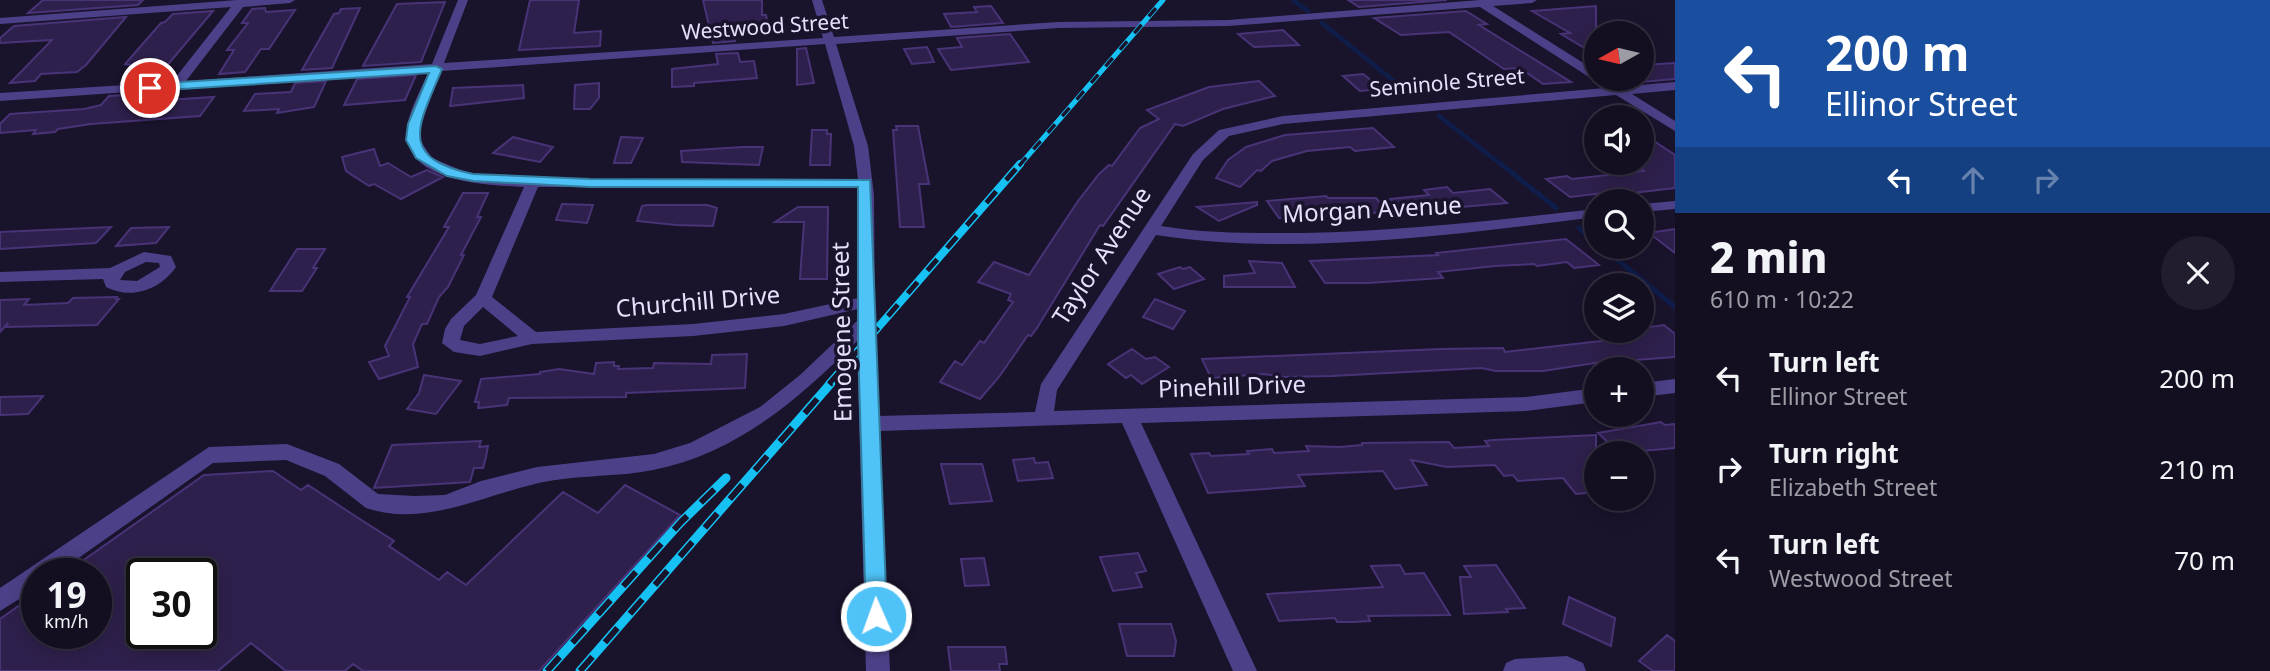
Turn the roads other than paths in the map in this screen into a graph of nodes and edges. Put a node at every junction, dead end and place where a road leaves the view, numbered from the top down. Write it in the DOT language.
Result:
graph roads {
  1 [pos="290,0"];
  2 [pos="463,0"];
  3 [pos="817,0"];
  4 [pos="1532,0"];
  5 [pos="241,2"];
  6 [pos="1479,2"];
  7 [pos="0,21"];
  8 [pos="828,41"];
  9 [pos="436,69"];
  10 [pos="1584,69"];
  11 [pos="175,86"];
  12 [pos="1675,86"];
  13 [pos="1654,88"];
  14 [pos="1619,91"];
  15 [pos="0,97"];
  16 [pos="1675,127"];
  17 [pos="1224,133"];
  18 [pos="533,182"];
  19 [pos="865,183"];
  20 [pos="1675,205"];
  21 [pos="1654,207"];
  22 [pos="1584,214"];
  23 [pos="1150,229"];
  24 [pos="114,273"];
  25 [pos="0,276"];
  26 [pos="483,298"];
  27 [pos="867,311"];
  28 [pos="532,338"];
  29 [pos="1675,386"];
  30 [pos="1654,389"];
  31 [pos="1584,397"];
  32 [pos="1128,415"];
  33 [pos="1044,417"];
  34 [pos="869,424"];
  35 [pos="62,558"];
  36 [pos="21,587"];
  37 [pos="0,601"];
  38 [pos="878,671"];
  39 [pos="1245,671"];
  40 [pos="1515,671"];
  41 [pos="1574,671"];
  1 -- 5 [label="street"];
  2 -- 9 [label="street"];
  3 -- 8 [label="street, Emogene Street"];
  4 -- 6 [label="street, Westwood Street"];
  5 -- 7 [label="street"];
  5 -- 11 [label="street"];
  6 -- 8 [label="street, Westwood Street"];
  6 -- 10 [label="street"];
  8 -- 9 [label="street, Westwood Street"];
  8 -- 19 [label="street, Emogene Street"];
  9 -- 11 [label="street, Westwood Street"];
  9 -- 18 [label="street"];
  11 -- 15 [label="street, Westwood Street"];
  12 -- 13 [label="street, Seminole Street"];
  14 -- 16 [label="street"];
  14 -- 17 [label="street, Seminole Street"];
  17 -- 23 [label="street, Taylor Avenue"];
  18 -- 19 [label="street"];
  18 -- 26 [label="street, Churchill Drive"];
  19 -- 27 [label="street, Emogene Street"];
  20 -- 21 [label="street"];
  22 -- 23 [label="street, Morgan Avenue"];
  23 -- 33 [label="street, Taylor Avenue"];
  24 -- 25 [label="street"];
  26 -- 28 [label="street"];
  26 -- 28 [label="street, Churchill Drive"];
  27 -- 28 [label="street, Churchill Drive"];
  27 -- 34 [label="street, Emogene Street"];
  27 -- 35 [label="street"];
  29 -- 30 [label="street"];
  31 -- 32 [label="street, Pinehill Drive"];
  32 -- 33 [label="street, Pinehill Drive"];
  32 -- 39 [label="street"];
  33 -- 34 [label="street, Pinehill Drive"];
  34 -- 38 [label="street, Emogene Street"];
  36 -- 37 [label="street"];
  40 -- 41 [label="street"];
}
